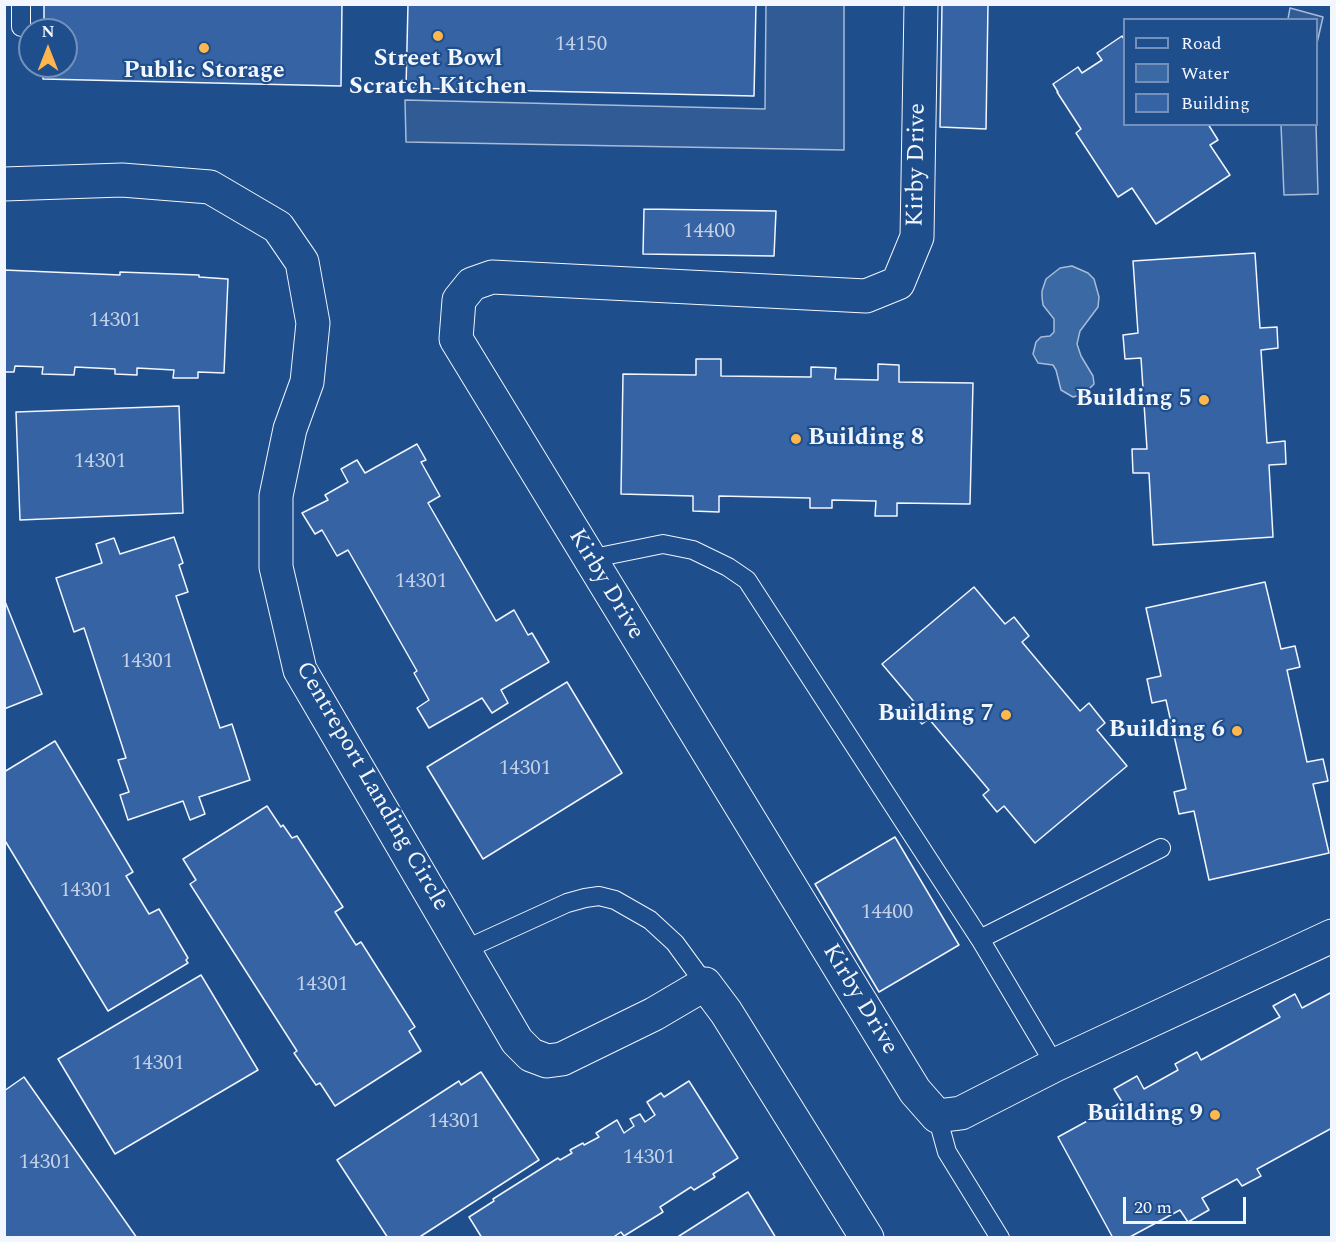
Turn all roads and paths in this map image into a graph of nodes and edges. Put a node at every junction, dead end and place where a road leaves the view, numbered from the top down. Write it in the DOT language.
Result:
graph roads {
  1 [pos="921,4"];
  2 [pos="4,184"];
  3 [pos="589,559"];
  4 [pos="1161,848"];
  5 [pos="1332,936"];
  6 [pos="980,939"];
  7 [pos="464,950"];
  8 [pos="705,984"];
  9 [pos="1055,1065"];
  10 [pos="937,1116"];
  11 [pos="867,1238"];
  12 [pos="1000,1238"];
  1 -- 3 [label="street, Kirby Drive"];
  2 -- 7 [label="street, Centreport Landing Circle"];
  3 -- 6 [label="lane"];
  3 -- 10 [label="street, Kirby Drive"];
  4 -- 6 [label="lane"];
  5 -- 9 [label="street"];
  6 -- 9 [label="lane"];
  7 -- 8 [label="lane"];
  7 -- 8 [label="street, Centreport Landing Circle"];
  8 -- 11 [label="street"];
  9 -- 10 [label="street"];
  10 -- 12 [label="lane"];
}
